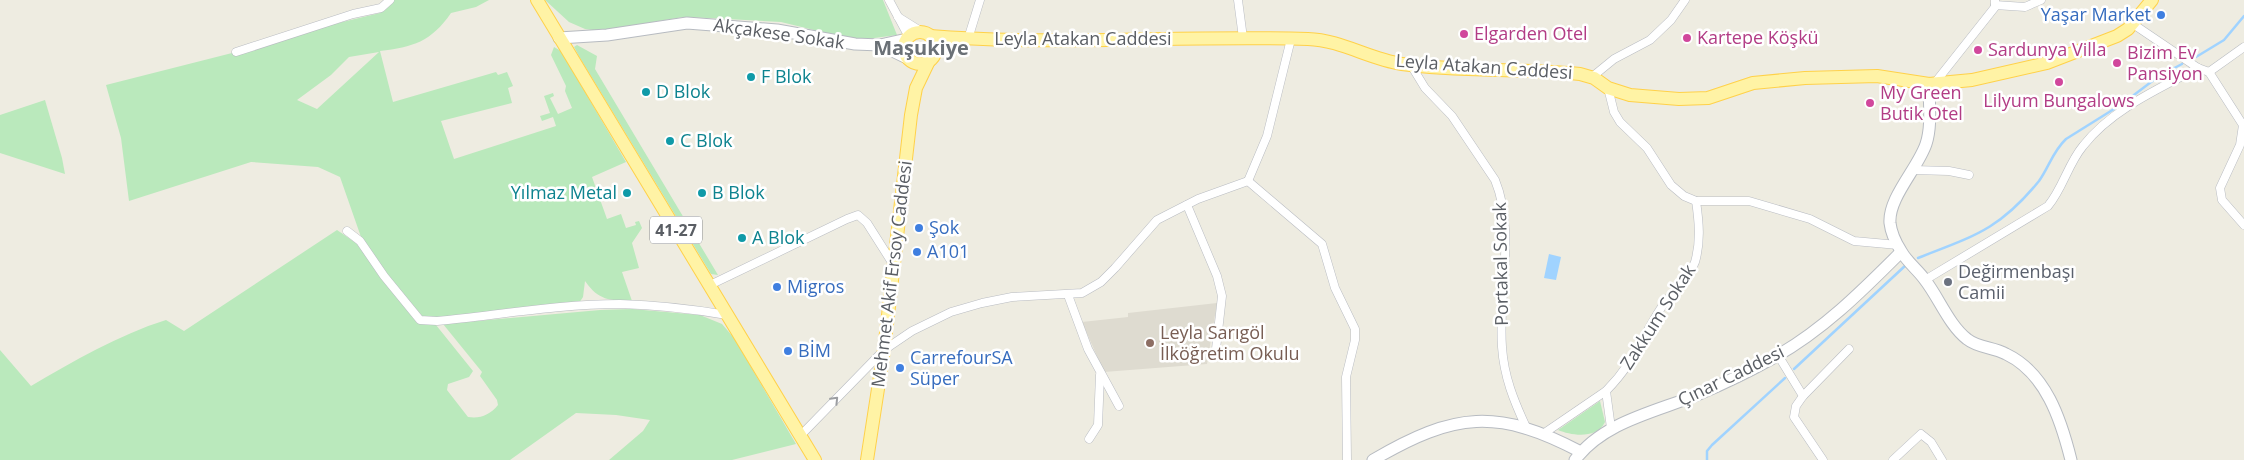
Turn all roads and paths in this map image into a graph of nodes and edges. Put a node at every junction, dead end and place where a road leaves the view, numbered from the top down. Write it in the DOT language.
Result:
graph roads {
  1 [pos="390,0"];
  2 [pos="537,0"];
  3 [pos="889,0"];
  4 [pos="980,0"];
  5 [pos="1238,0"];
  6 [pos="1685,0"];
  7 [pos="2041,0"];
  8 [pos="2152,0"];
  9 [pos="1995,2"];
  10 [pos="897,16"];
  11 [pos="2133,24"];
  12 [pos="917,36"];
  13 [pos="559,38"];
  14 [pos="1243,38"];
  15 [pos="968,39"];
  16 [pos="1291,39"];
  17 [pos="880,45"];
  18 [pos="2244,47"];
  19 [pos="236,52"];
  20 [pos="932,56"];
  21 [pos="911,61"];
  22 [pos="1411,65"];
  23 [pos="2198,68"];
  24 [pos="2209,72"];
  25 [pos="1592,77"];
  26 [pos="1932,84"];
  27 [pos="916,88"];
  28 [pos="1608,88"];
  29 [pos="1913,170"];
  30 [pos="1969,175"];
  31 [pos="1248,181"];
  32 [pos="1696,201"];
  33 [pos="1187,205"];
  34 [pos="2244,225"];
  35 [pos="347,231"];
  36 [pos="1899,249"];
  37 [pos="893,264"];
  38 [pos="1925,280"];
  39 [pos="710,285"];
  40 [pos="1068,295"];
  41 [pos="727,315"];
  42 [pos="1216,349"];
  43 [pos="1849,349"];
  44 [pos="884,350"];
  45 [pos="1778,355"];
  46 [pos="1100,373"];
  47 [pos="1606,391"];
  48 [pos="1803,396"];
  49 [pos="1119,406"];
  50 [pos="1526,427"];
  51 [pos="1611,428"];
  52 [pos="1543,434"];
  53 [pos="801,435"];
  54 [pos="1089,439"];
  55 [pos="1578,456"];
  56 [pos="815,460"];
  57 [pos="867,460"];
  58 [pos="1347,460"];
  59 [pos="1374,460"];
  60 [pos="1823,460"];
  61 [pos="1893,460"];
  62 [pos="1942,460"];
  63 [pos="2071,460"];
  1 -- 19 [label="street"];
  2 -- 13 [label="main road, 41-27"];
  3 -- 10 [label="street"];
  4 -- 15 [label="street"];
  5 -- 14 [label="street"];
  6 -- 25 [label="street"];
  7 -- 9 [label="street"];
  8 -- 11 [label="main road, Leyla Atakan Caddesi"];
  9 -- 26 [label="street"];
  10 -- 12 [label="street"];
  10 -- 12 [label="street"];
  11 -- 23 [label="street"];
  11 -- 26 [label="main road, Leyla Atakan Caddesi"];
  12 -- 15 [label="main road"];
  12 -- 17 [label="street"];
  12 -- 20 [label="main road"];
  12 -- 21 [label="main road"];
  13 -- 17 [label="street, Akçakese Sokak"];
  13 -- 39 [label="main road, 41-27"];
  14 -- 15 [label="main road, Leyla Atakan Caddesi"];
  14 -- 16 [label="main road, Leyla Atakan Caddesi"];
  15 -- 20 [label="main road"];
  16 -- 22 [label="main road, Leyla Atakan Caddesi"];
  16 -- 31 [label="street"];
  17 -- 21 [label="street"];
  18 -- 24 [label="street"];
  20 -- 21 [label="main road"];
  20 -- 27 [label="main road"];
  21 -- 27 [label="main road"];
  22 -- 25 [label="main road, Leyla Atakan Caddesi"];
  22 -- 50 [label="street, Portakal Sokak"];
  23 -- 24 [label="street"];
  23 -- 38 [label="street"];
  24 -- 34 [label="street"];
  25 -- 28 [label="main road, Leyla Atakan Caddesi"];
  26 -- 28 [label="main road, Leyla Atakan Caddesi"];
  26 -- 29 [label="street"];
  27 -- 37 [label="main road, Mehmet Akif Ersoy Caddesi"];
  28 -- 32 [label="street"];
  29 -- 30 [label="street"];
  29 -- 36 [label="street"];
  31 -- 33 [label="street"];
  31 -- 58 [label="street"];
  32 -- 36 [label="street"];
  32 -- 47 [label="street, Zakkum Sokak"];
  33 -- 40 [label="street"];
  33 -- 42 [label="street"];
  35 -- 41 [label="street"];
  36 -- 38 [label="street"];
  36 -- 45 [label="street, Çınar Caddesi"];
  37 -- 39 [label="street"];
  37 -- 44 [label="main road, Mehmet Akif Ersoy Caddesi"];
  38 -- 63 [label="street"];
  39 -- 41 [label="main road, 41-27"];
  40 -- 44 [label="street"];
  40 -- 46 [label="street"];
  41 -- 53 [label="main road, 41-27"];
  43 -- 48 [label="street"];
  53 -- 44 [label="street, one-way"];
  44 -- 57 [label="main road, Mehmet Akif Ersoy Caddesi"];
  45 -- 48 [label="street"];
  45 -- 51 [label="street, Çınar Caddesi"];
  46 -- 49 [label="street"];
  46 -- 54 [label="street"];
  47 -- 51 [label="street"];
  47 -- 52 [label="street, Zakkum Sokak"];
  48 -- 60 [label="street"];
  50 -- 52 [label="street, Çınar Caddesi"];
  50 -- 59 [label="street, Çınar Caddesi"];
  51 -- 55 [label="street, Çınar Caddesi"];
  52 -- 55 [label="street, Çınar Caddesi"];
  53 -- 56 [label="main road, 41-27"];
  61 -- 62 [label="street"];
}
